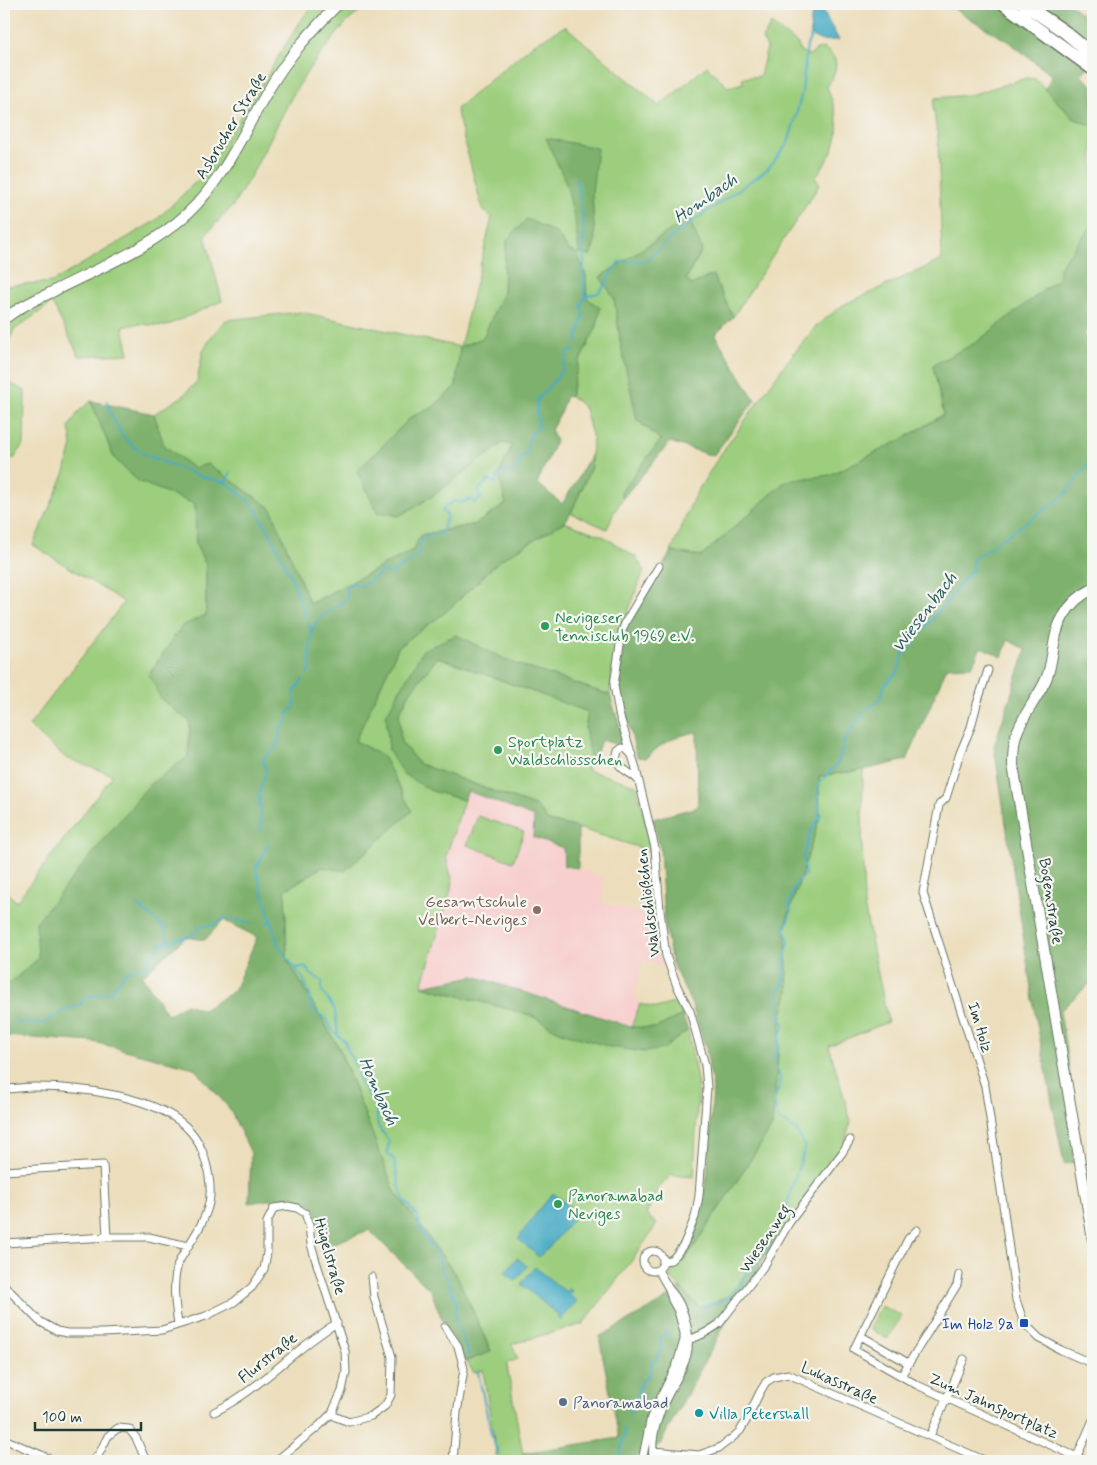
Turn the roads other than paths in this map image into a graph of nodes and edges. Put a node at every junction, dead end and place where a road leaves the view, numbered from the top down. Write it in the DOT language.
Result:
graph roads {
  1 [pos="338,4"];
  2 [pos="1004,4"];
  3 [pos="1024,4"];
  4 [pos="1093,55"];
  5 [pos="1093,70"];
  6 [pos="4,319"];
  7 [pos="659,566"];
  8 [pos="1093,589"];
  9 [pos="988,670"];
  10 [pos="632,755"];
  11 [pos="637,779"];
  12 [pos="4,1089"];
  13 [pos="850,1140"];
  14 [pos="4,1171"];
  15 [pos="917,1230"];
  16 [pos="107,1237"];
  17 [pos="1093,1239"];
  18 [pos="4,1242"];
  19 [pos="188,1246"];
  20 [pos="663,1261"];
  21 [pos="658,1270"];
  22 [pos="958,1275"];
  23 [pos="372,1277"];
  24 [pos="4,1285"];
  25 [pos="337,1323"];
  26 [pos="178,1324"];
  27 [pos="445,1328"];
  28 [pos="860,1336"];
  29 [pos="687,1340"];
  30 [pos="964,1359"];
  31 [pos="908,1364"];
  32 [pos="1093,1364"];
  33 [pos="901,1376"];
  34 [pos="947,1399"];
  35 [pos="214,1412"];
  36 [pos="332,1413"];
  37 [pos="1093,1420"];
  38 [pos="930,1436"];
  39 [pos="4,1439"];
  40 [pos="653,1452"];
  41 [pos="1076,1459"];
  42 [pos="55,1461"];
  43 [pos="92,1461"];
  44 [pos="146,1461"];
  45 [pos="276,1461"];
  46 [pos="453,1461"];
  47 [pos="642,1461"];
  48 [pos="653,1461"];
  49 [pos="986,1461"];
  50 [pos="1086,1461"];
  1 -- 6 [label="main road, Asbrucher Straße"];
  2 -- 5 [label="highway"];
  3 -- 4 [label="highway"];
  7 -- 10 [label="street, Waldschlößchen"];
  8 -- 17 [label="main road, Bogenstraße"];
  9 -- 32 [label="street, Im Holz"];
  10 -- 11 [label="street, Waldschlößchen"];
  10 -- 11 [label="street"];
  11 -- 20 [label="street, Waldschlößchen"];
  12 -- 19 [label="street"];
  13 -- 29 [label="street, Wiesenweg"];
  14 -- 16 [label="street"];
  15 -- 28 [label="street"];
  16 -- 18 [label="street"];
  16 -- 19 [label="street"];
  19 -- 26 [label="street"];
  20 -- 21 [label="street"];
  20 -- 21 [label="street"];
  21 -- 29 [label="street"];
  22 -- 31 [label="street, Zum Jahnsportplatz"];
  23 -- 36 [label="street"];
  24 -- 26 [label="street, Hügelstraße"];
  25 -- 26 [label="street, Hügelstraße"];
  25 -- 35 [label="street, Flurstraße"];
  25 -- 36 [label="street, Hügelstraße"];
  27 -- 46 [label="street"];
  28 -- 31 [label="street, Zum Jahnsportplatz"];
  28 -- 33 [label="street, Zum Jahnsportplatz"];
  29 -- 40 [label="street"];
  29 -- 47 [label="street"];
  30 -- 34 [label="street"];
  31 -- 33 [label="street, Zum Jahnsportplatz"];
  33 -- 34 [label="street, Zum Jahnsportplatz"];
  34 -- 38 [label="street"];
  34 -- 41 [label="street, Zum Jahnsportplatz"];
  36 -- 45 [label="street, Hügelstraße"];
  37 -- 41 [label="street"];
  38 -- 40 [label="street, Lukasstraße"];
  38 -- 49 [label="street, Lukasstraße"];
  39 -- 42 [label="street"];
  40 -- 48 [label="street"];
  41 -- 50 [label="street, Zum Jahnsportplatz"];
  43 -- 44 [label="street"];
}
